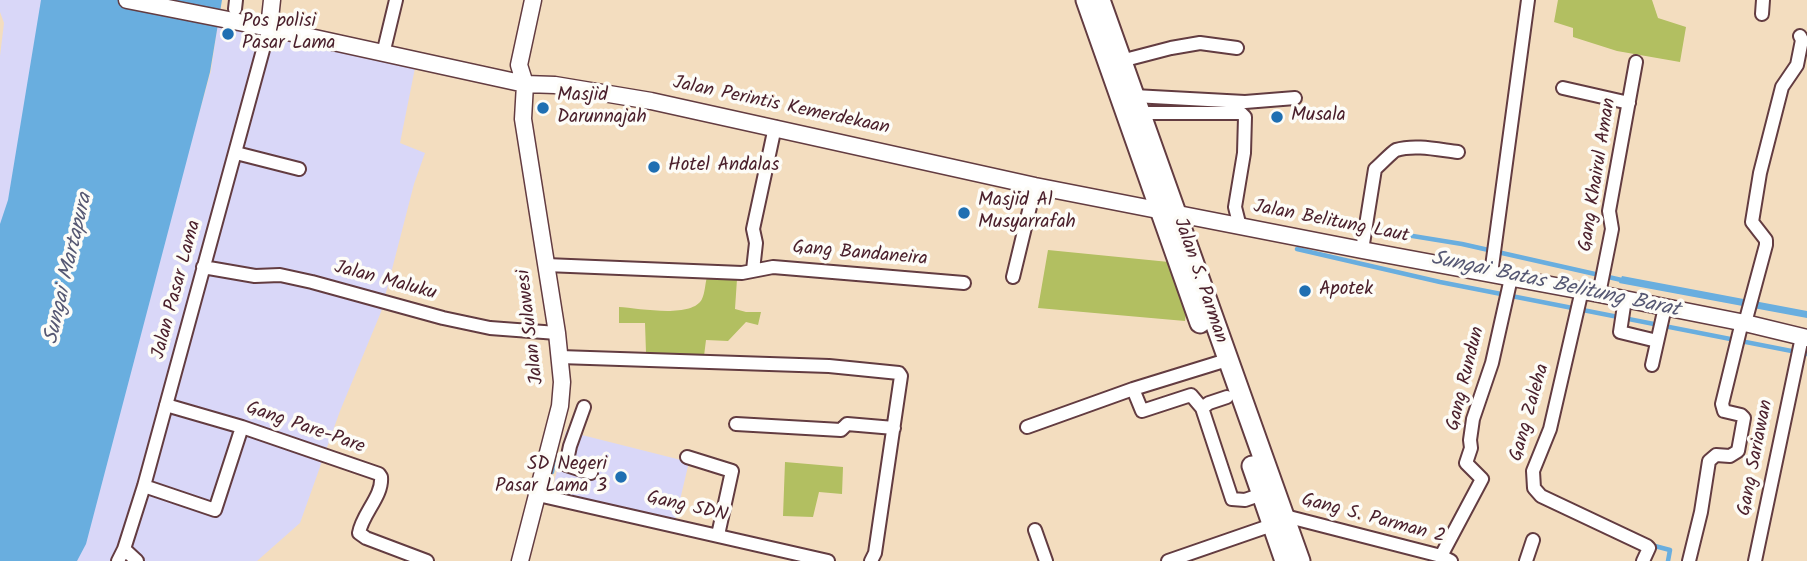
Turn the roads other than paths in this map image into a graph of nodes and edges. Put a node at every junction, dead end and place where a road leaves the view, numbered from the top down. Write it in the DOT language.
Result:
graph roads {
  1 [pos="127,0"];
  2 [pos="272,0"];
  3 [pos="396,0"];
  4 [pos="533,0"];
  5 [pos="1086,0"];
  6 [pos="1100,0"];
  7 [pos="1528,0"];
  8 [pos="1763,0"];
  9 [pos="237,11"];
  10 [pos="1762,14"];
  11 [pos="270,28"];
  12 [pos="1800,36"];
  13 [pos="1237,47"];
  14 [pos="383,54"];
  15 [pos="1121,61"];
  16 [pos="1636,62"];
  17 [pos="525,84"];
  18 [pos="1563,88"];
  19 [pos="1295,98"];
  20 [pos="1629,103"];
  21 [pos="1137,104"];
  22 [pos="775,127"];
  23 [pos="1458,152"];
  24 [pos="236,153"];
  25 [pos="299,169"];
  26 [pos="1035,186"];
  27 [pos="1168,212"];
  28 [pos="1240,227"];
  29 [pos="1362,250"];
  30 [pos="1493,259"];
  31 [pos="546,265"];
  32 [pos="204,267"];
  33 [pos="753,270"];
  34 [pos="1013,277"];
  35 [pos="1601,281"];
  36 [pos="964,283"];
  37 [pos="1508,290"];
  38 [pos="1582,290"];
  39 [pos="1622,310"];
  40 [pos="1745,317"];
  41 [pos="1661,324"];
  42 [pos="557,333"];
  43 [pos="1801,347"];
  44 [pos="560,357"];
  45 [pos="1221,362"];
  46 [pos="1652,365"];
  47 [pos="1133,389"];
  48 [pos="1227,397"];
  49 [pos="166,405"];
  50 [pos="584,407"];
  51 [pos="1202,408"];
  52 [pos="736,424"];
  53 [pos="242,427"];
  54 [pos="1027,427"];
  55 [pos="894,428"];
  56 [pos="558,443"];
  57 [pos="687,457"];
  58 [pos="591,473"];
  59 [pos="144,486"];
  60 [pos="538,495"];
  61 [pos="1268,498"];
  62 [pos="1279,521"];
  63 [pos="1035,530"];
  64 [pos="718,535"];
  65 [pos="1533,540"];
  66 [pos="124,549"];
  67 [pos="1446,559"];
  68 [pos="118,561"];
  69 [pos="136,561"];
  70 [pos="427,561"];
  71 [pos="522,561"];
  72 [pos="828,561"];
  73 [pos="871,561"];
  74 [pos="1046,561"];
  75 [pos="1168,561"];
  76 [pos="1285,561"];
  77 [pos="1300,561"];
  78 [pos="1526,561"];
  79 [pos="1643,561"];
  80 [pos="1689,561"];
  81 [pos="1755,561"];
  1 -- 9 [label="main road, Jalan Perintis Kemerdekaan"];
  2 -- 11 [label="main road"];
  3 -- 14 [label="street"];
  4 -- 17 [label="main road, Jalan Sulawesi"];
  5 -- 27 [label="highway, Jalan S. Parman"];
  6 -- 15 [label="highway, Jalan S. Parman"];
  7 -- 30 [label="street"];
  8 -- 10 [label="street"];
  9 -- 11 [label="main road, Jalan Perintis Kemerdekaan"];
  11 -- 14 [label="main road, Jalan Perintis Kemerdekaan"];
  11 -- 24 [label="street, Jalan Pasar Lama"];
  12 -- 40 [label="street"];
  13 -- 15 [label="street"];
  14 -- 17 [label="main road, Jalan Perintis Kemerdekaan"];
  15 -- 21 [label="highway, Jalan S. Parman"];
  16 -- 20 [label="street, Gang Khairul Aman"];
  17 -- 22 [label="main road, Jalan Perintis Kemerdekaan"];
  17 -- 31 [label="main road, Jalan Sulawesi"];
  18 -- 20 [label="street"];
  19 -- 21 [label="street"];
  20 -- 35 [label="street, Gang Khairul Aman"];
  21 -- 27 [label="highway, Jalan S. Parman"];
  21 -- 28 [label="street"];
  22 -- 26 [label="main road, Jalan Perintis Kemerdekaan"];
  22 -- 33 [label="street"];
  23 -- 29 [label="street"];
  24 -- 25 [label="street"];
  24 -- 32 [label="street, Jalan Pasar Lama"];
  26 -- 27 [label="main road, Jalan Perintis Kemerdekaan"];
  26 -- 34 [label="street"];
  27 -- 28 [label="main road, Jalan Belitung Laut"];
  27 -- 45 [label="highway, Jalan S. Parman"];
  28 -- 29 [label="main road, Jalan Belitung Laut"];
  29 -- 30 [label="main road, Jalan Belitung Laut"];
  30 -- 37 [label="main road, Jalan Belitung Laut"];
  31 -- 33 [label="street, Gang Bandaneira"];
  31 -- 42 [label="main road, Jalan Sulawesi"];
  32 -- 42 [label="street, Jalan Maluku"];
  32 -- 49 [label="street, Jalan Pasar Lama"];
  33 -- 36 [label="street, Gang Bandaneira"];
  35 -- 38 [label="main road, Jalan Belitung Laut"];
  35 -- 39 [label="main road, Jalan Belitung Laut"];
  37 -- 38 [label="main road, Jalan Belitung Laut"];
  37 -- 67 [label="street, Gang Rundun"];
  38 -- 79 [label="street, Gang Zaleha"];
  39 -- 41 [label="main road, Jalan Belitung Laut"];
  39 -- 41 [label="street"];
  40 -- 41 [label="main road, Jalan Belitung Laut"];
  40 -- 43 [label="main road, Jalan Belitung Laut"];
  40 -- 80 [label="street"];
  41 -- 46 [label="street"];
  42 -- 44 [label="main road, Jalan Sulawesi"];
  43 -- 81 [label="street, Gang Sariawan"];
  44 -- 55 [label="street"];
  44 -- 56 [label="main road, Jalan Sulawesi"];
  45 -- 47 [label="street"];
  45 -- 48 [label="highway, Jalan S. Parman"];
  45 -- 61 [label="highway, Jalan S. Parman"];
  47 -- 51 [label="street"];
  47 -- 54 [label="street"];
  48 -- 51 [label="street"];
  48 -- 61 [label="highway, Jalan S. Parman"];
  49 -- 53 [label="street, Gang Pare-Pare"];
  49 -- 59 [label="street, Jalan Pasar Lama"];
  50 -- 56 [label="street"];
  51 -- 61 [label="street"];
  52 -- 55 [label="street"];
  53 -- 59 [label="street"];
  53 -- 70 [label="street, Gang Pare-Pare"];
  55 -- 73 [label="street"];
  56 -- 58 [label="street"];
  56 -- 60 [label="main road, Jalan Sulawesi"];
  57 -- 64 [label="street"];
  59 -- 66 [label="street, Jalan Pasar Lama"];
  60 -- 64 [label="street, Gang SDN"];
  60 -- 71 [label="main road, Jalan Sulawesi"];
  61 -- 62 [label="highway, Jalan S. Parman"];
  62 -- 67 [label="street, Gang S. Parman 2"];
  62 -- 75 [label="street"];
  62 -- 76 [label="highway, Jalan S. Parman"];
  62 -- 77 [label="highway, Jalan S. Parman"];
  63 -- 74 [label="street"];
  64 -- 72 [label="street, Gang SDN"];
  65 -- 78 [label="street"];
  66 -- 68 [label="street, Jalan Pasar Lama"];
  66 -- 69 [label="street"];
}
